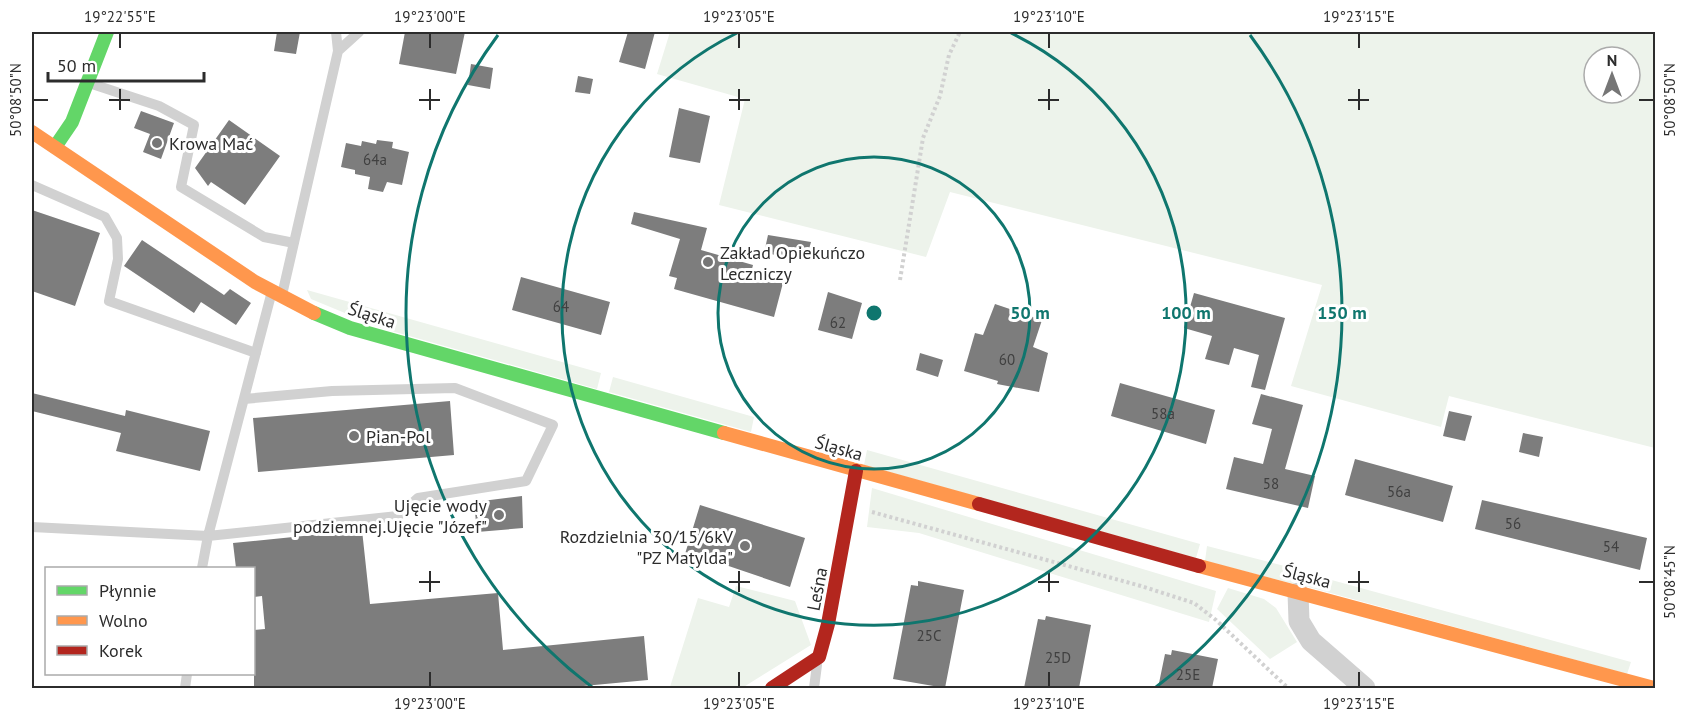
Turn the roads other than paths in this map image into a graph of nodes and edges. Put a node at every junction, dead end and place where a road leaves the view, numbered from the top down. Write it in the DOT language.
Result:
graph roads {
  1 [pos="108,32"];
  2 [pos="336,32"];
  3 [pos="359,32"];
  4 [pos="338,51"];
  5 [pos="89,83"];
  6 [pos="32,132"];
  7 [pos="55,147"];
  8 [pos="32,185"];
  9 [pos="294,243"];
  10 [pos="277,295"];
  11 [pos="256,353"];
  12 [pos="244,399"];
  13 [pos="856,471"];
  14 [pos="32,527"];
  15 [pos="208,536"];
  16 [pos="202,567"];
  17 [pos="1298,592"];
  18 [pos="819,657"];
  19 [pos="772,688"];
  20 [pos="814,688"];
  21 [pos="1365,688"];
  22 [pos="1654,688"];
  1 -- 5 [label="main road"];
  2 -- 4 [label="lane"];
  3 -- 4 [label="lane"];
  4 -- 9 [label="lane"];
  5 -- 7 [label="main road"];
  5 -- 9 [label="lane"];
  6 -- 7 [label="main road, Śląska"];
  7 -- 10 [label="main road, Śląska"];
  8 -- 11 [label="lane"];
  9 -- 10 [label="lane"];
  10 -- 11 [label="lane"];
  10 -- 13 [label="main road, Śląska"];
  11 -- 12 [label="lane"];
  12 -- 15 [label="lane"];
  12 -- 15 [label="lane"];
  13 -- 17 [label="main road, Śląska"];
  13 -- 18 [label="main road, Leśna"];
  14 -- 15 [label="lane"];
  15 -- 16 [label="lane"];
  17 -- 21 [label="street"];
  17 -- 22 [label="main road, Śląska"];
  18 -- 19 [label="main road"];
  18 -- 20 [label="lane"];
}
